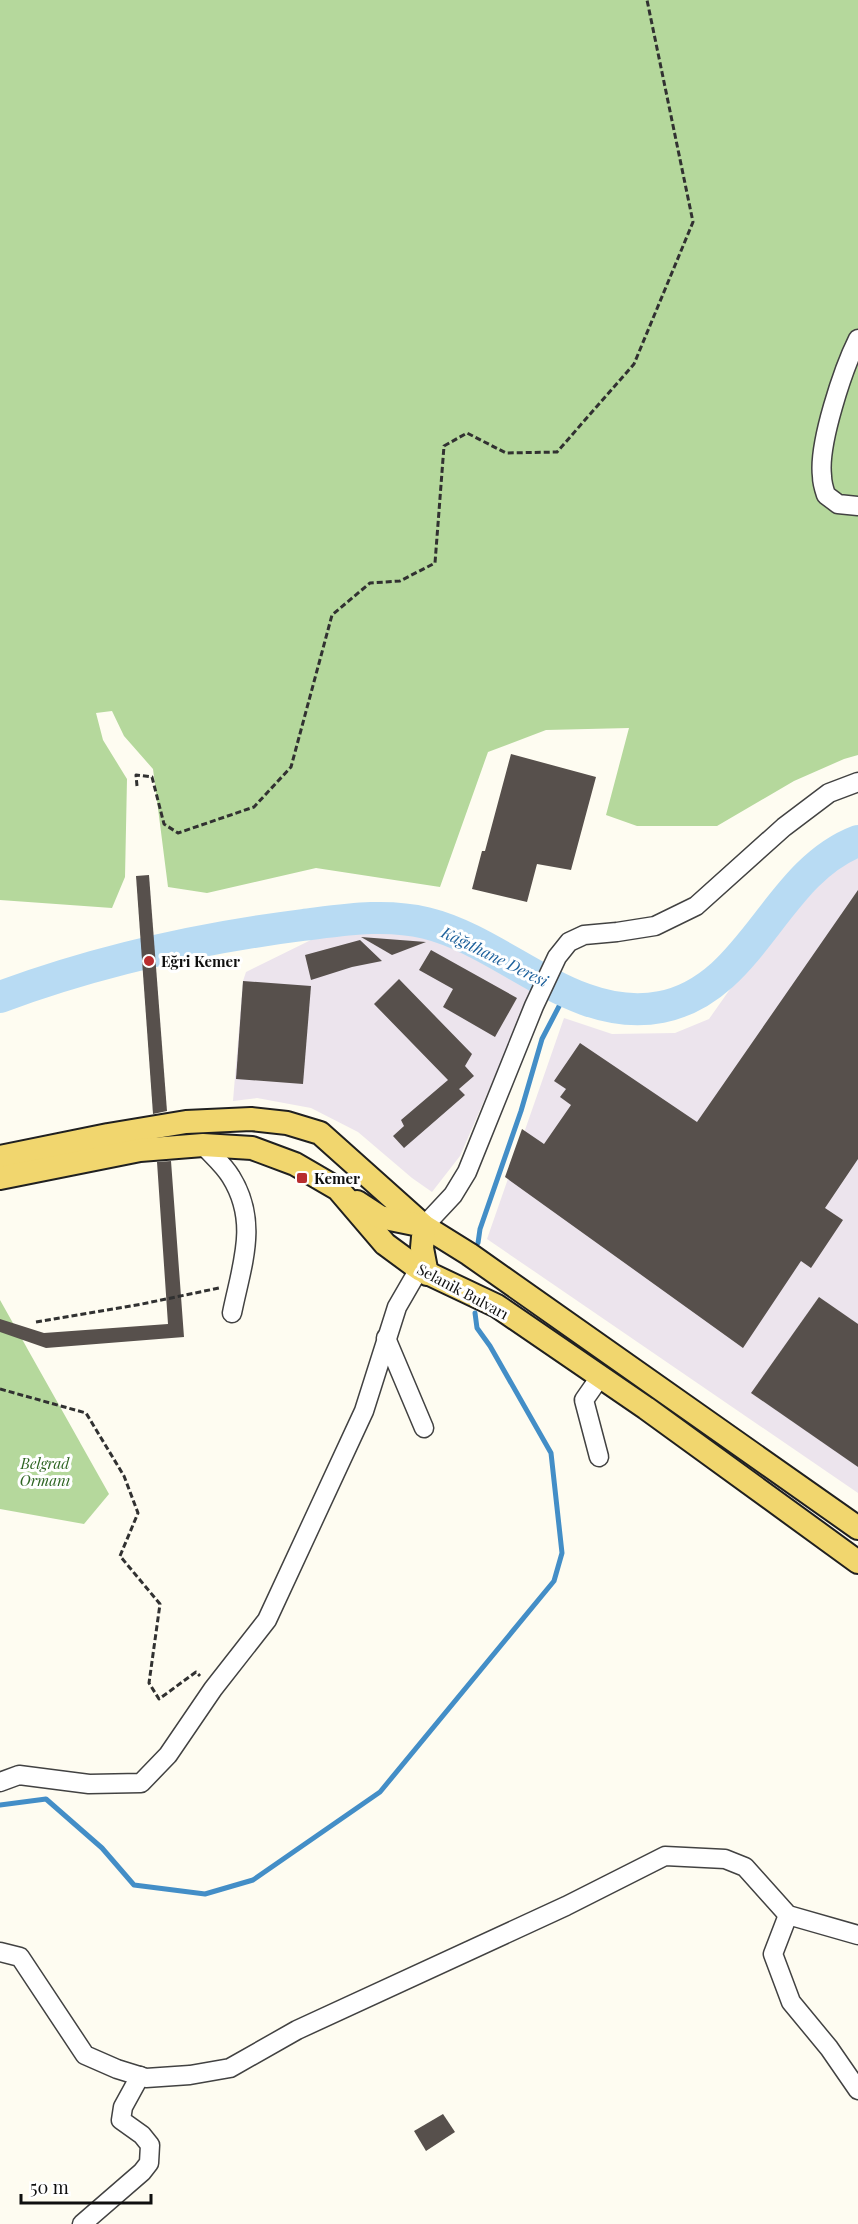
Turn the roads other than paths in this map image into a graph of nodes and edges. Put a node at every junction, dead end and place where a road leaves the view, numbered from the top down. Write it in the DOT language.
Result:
graph roads {
  1 [pos="858,339"];
  2 [pos="858,506"];
  3 [pos="858,782"];
  4 [pos="203,1145"];
  5 [pos="0,1157"];
  6 [pos="0,1178"];
  7 [pos="338,1189"];
  8 [pos="424,1226"];
  9 [pos="423,1272"];
  10 [pos="232,1313"];
  11 [pos="386,1338"];
  12 [pos="600,1377"];
  13 [pos="423,1428"];
  14 [pos="599,1457"];
  15 [pos="858,1528"];
  16 [pos="858,1562"];
  17 [pos="0,1782"];
  18 [pos="788,1915"];
  19 [pos="858,1935"];
  20 [pos="0,1952"];
  21 [pos="140,2076"];
  22 [pos="858,2090"];
  23 [pos="82,2224"];
  1 -- 2 [label="street"];
  3 -- 8 [label="street"];
  4 -- 6 [label="main road, Selanik Bulvarı"];
  4 -- 7 [label="main road, Selanik Bulvarı"];
  4 -- 10 [label="street"];
  5 -- 8 [label="main road, Selanik Bulvarı"];
  7 -- 8 [label="main road"];
  7 -- 9 [label="main road, Selanik Bulvarı"];
  8 -- 9 [label="main road"];
  8 -- 15 [label="main road, Selanik Bulvarı"];
  9 -- 11 [label="street"];
  9 -- 12 [label="main road, Selanik Bulvarı"];
  11 -- 13 [label="street"];
  11 -- 17 [label="street"];
  12 -- 14 [label="street"];
  12 -- 16 [label="main road, Selanik Bulvarı"];
  18 -- 19 [label="street"];
  18 -- 21 [label="street"];
  18 -- 22 [label="street"];
  20 -- 21 [label="street"];
  21 -- 23 [label="street"];
}
